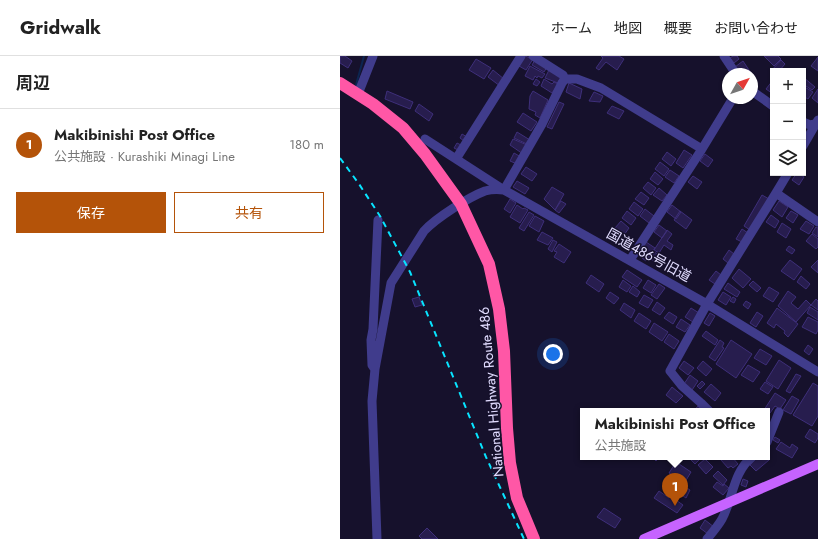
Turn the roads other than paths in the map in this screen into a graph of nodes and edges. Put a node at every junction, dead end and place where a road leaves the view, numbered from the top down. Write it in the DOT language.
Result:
graph roads {
  1 [pos="373,56"];
  2 [pos="521,56"];
  3 [pos="533,56"];
  4 [pos="724,56"];
  5 [pos="732,68"];
  6 [pos="565,79"];
  7 [pos="340,83"];
  8 [pos="358,94"];
  9 [pos="758,95"];
  10 [pos="729,104"];
  11 [pos="770,104"];
  12 [pos="806,123"];
  13 [pos="817,123"];
  14 [pos="425,139"];
  15 [pos="806,141"];
  16 [pos="702,149"];
  17 [pos="456,159"];
  18 [pos="786,176"];
  19 [pos="504,190"];
  20 [pos="776,193"];
  21 [pos="461,204"];
  22 [pos="378,220"];
  23 [pos="818,222"];
  24 [pos="630,260"];
  25 [pos="707,304"];
  26 [pos="368,330"];
  27 [pos="371,340"];
  28 [pos="375,369"];
  29 [pos="818,372"];
  30 [pos="706,408"];
  31 [pos="779,412"];
  32 [pos="770,434"];
  33 [pos="746,460"];
  34 [pos="818,464"];
  35 [pos="728,503"];
  36 [pos="659,536"];
  37 [pos="377,539"];
  38 [pos="534,539"];
  39 [pos="644,539"];
  40 [pos="707,539"];
  1 -- 8 [label="street"];
  2 -- 17 [label="street"];
  3 -- 6 [label="street"];
  4 -- 5 [label="street"];
  6 -- 16 [label="street"];
  6 -- 19 [label="street"];
  7 -- 8 [label="highway, National Highway Route 486"];
  8 -- 21 [label="highway, National Highway Route 486"];
  9 -- 11 [label="street"];
  10 -- 16 [label="street"];
  12 -- 13 [label="street"];
  13 -- 15 [label="street"];
  14 -- 17 [label="street, 国道486号旧道"];
  16 -- 24 [label="street"];
  17 -- 19 [label="street, 国道486号旧道"];
  18 -- 20 [label="street"];
  19 -- 21 [label="street"];
  19 -- 24 [label="street, 国道486号旧道"];
  20 -- 23 [label="street"];
  20 -- 25 [label="street"];
  21 -- 28 [label="street"];
  21 -- 38 [label="highway, National Highway Route 486"];
  22 -- 27 [label="street"];
  24 -- 25 [label="street, 国道486号旧道"];
  25 -- 29 [label="street, 国道486号旧道"];
  25 -- 30 [label="street"];
  26 -- 27 [label="street"];
  27 -- 28 [label="street"];
  28 -- 37 [label="street"];
  31 -- 32 [label="street"];
  33 -- 35 [label="street"];
  34 -- 35 [label="main road"];
  35 -- 36 [label="main road"];
  35 -- 40 [label="street"];
  36 -- 39 [label="main road"];
}
